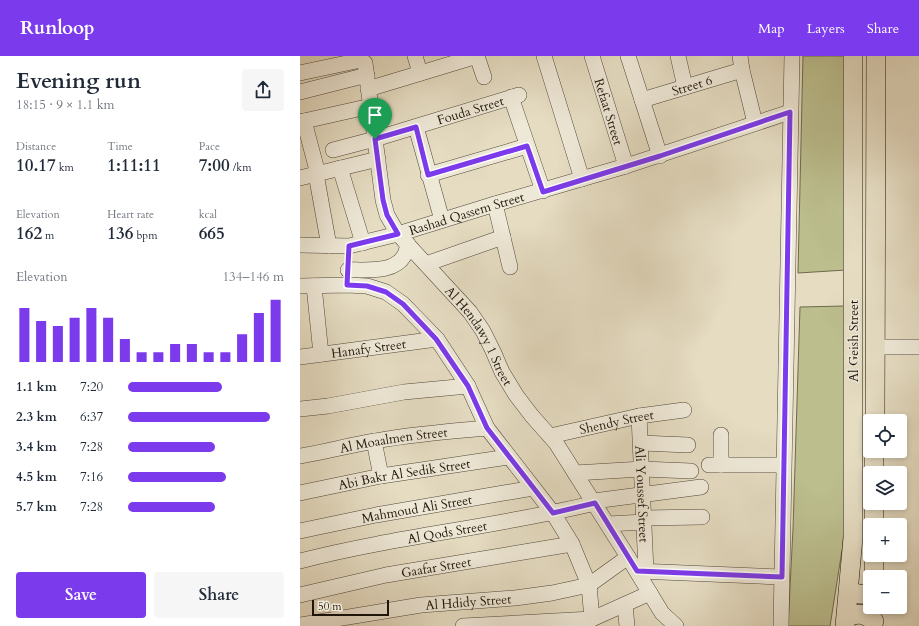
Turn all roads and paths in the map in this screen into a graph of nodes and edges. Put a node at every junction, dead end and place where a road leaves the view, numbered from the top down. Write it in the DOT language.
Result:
graph roads {
  1 [pos="415,56"];
  2 [pos="477,56"];
  3 [pos="544,56"];
  4 [pos="592,56"];
  5 [pos="628,56"];
  6 [pos="678,56"];
  7 [pos="792,56"];
  8 [pos="853,56"];
  9 [pos="876,56"];
  10 [pos="741,63"];
  11 [pos="300,73"];
  12 [pos="420,74"];
  13 [pos="366,75"];
  14 [pos="484,77"];
  15 [pos="686,87"];
  16 [pos="300,92"];
  17 [pos="642,100"];
  18 [pos="371,106"];
  19 [pos="790,112"];
  20 [pos="302,121"];
  21 [pos="755,123"];
  22 [pos="416,127"];
  23 [pos="375,139"];
  24 [pos="527,146"];
  25 [pos="333,150"];
  26 [pos="660,156"];
  27 [pos="378,159"];
  28 [pos="626,166"];
  29 [pos="340,168"];
  30 [pos="317,174"];
  31 [pos="428,175"];
  32 [pos="300,178"];
  33 [pos="582,179"];
  34 [pos="853,182"];
  35 [pos="875,183"];
  36 [pos="543,192"];
  37 [pos="495,204"];
  38 [pos="442,220"];
  39 [pos="504,237"];
  40 [pos="403,239"];
  41 [pos="300,245"];
  42 [pos="356,245"];
  43 [pos="329,246"];
  44 [pos="426,264"];
  45 [pos="510,267"];
  46 [pos="348,270"];
  47 [pos="347,285"];
  48 [pos="307,286"];
  49 [pos="436,339"];
  50 [pos="875,346"];
  51 [pos="919,347"];
  52 [pos="321,354"];
  53 [pos="300,357"];
  54 [pos="468,386"];
  55 [pos="300,409"];
  56 [pos="684,410"];
  57 [pos="875,414"];
  58 [pos="640,416"];
  59 [pos="487,428"];
  60 [pos="721,435"];
  61 [pos="550,436"];
  62 [pos="374,441"];
  63 [pos="641,443"];
  64 [pos="688,445"];
  65 [pos="300,456"];
  66 [pos="508,457"];
  67 [pos="784,465"];
  68 [pos="642,469"];
  69 [pos="691,471"];
  70 [pos="575,473"];
  71 [pos="381,476"];
  72 [pos="701,487"];
  73 [pos="533,488"];
  74 [pos="300,493"];
  75 [pos="643,495"];
  76 [pos="594,502"];
  77 [pos="553,513"];
  78 [pos="702,518"];
  79 [pos="644,520"];
  80 [pos="608,524"];
  81 [pos="300,531"];
  82 [pos="572,544"];
  83 [pos="628,557"];
  84 [pos="300,561"];
  85 [pos="642,571"];
  86 [pos="782,577"];
  87 [pos="589,585"];
  88 [pos="849,590"];
  89 [pos="650,593"];
  90 [pos="300,595"];
  91 [pos="863,595"];
  92 [pos="625,605"];
  93 [pos="874,618"];
  94 [pos="587,622"];
  95 [pos="846,622"];
  96 [pos="525,624"];
  97 [pos="300,625"];
  98 [pos="497,625"];
  99 [pos="463,626"];
  100 [pos="628,626"];
  101 [pos="676,626"];
  102 [pos="780,626"];
  1 -- 12 [label="street"];
  2 -- 12 [label="street"];
  2 -- 14 [label="street"];
  3 -- 33 [label="street"];
  4 -- 28 [label="street, Refaat Street"];
  5 -- 17 [label="street"];
  6 -- 15 [label="street"];
  7 -- 19 [label="street"];
  8 -- 34 [label="main road, Al Geish Street"];
  9 -- 35 [label="main road, Al Geish Street"];
  10 -- 15 [label="street, Street 6"];
  10 -- 21 [label="street"];
  11 -- 13 [label="street"];
  12 -- 13 [label="street"];
  13 -- 16 [label="street"];
  13 -- 18 [label="street, Al Hendawy 1 Street"];
  15 -- 17 [label="street, Street 6"];
  17 -- 26 [label="street"];
  18 -- 20 [label="street"];
  18 -- 23 [label="street, Al Hendawy 1 Street"];
  19 -- 21 [label="street, Rashad Qassem Street"];
  19 -- 67 [label="street"];
  20 -- 30 [label="street"];
  21 -- 26 [label="street, Rashad Qassem Street"];
  22 -- 23 [label="street, Fouda Street"];
  22 -- 24 [label="street, Fouda Street"];
  22 -- 31 [label="street"];
  23 -- 25 [label="street, Fouda Street"];
  23 -- 27 [label="street, Al Hendawy 1 Street"];
  24 -- 31 [label="street"];
  24 -- 36 [label="street"];
  26 -- 28 [label="street, Rashad Qassem Street"];
  27 -- 29 [label="street"];
  27 -- 40 [label="street, Al Hendawy 1 Street"];
  28 -- 33 [label="street, Rashad Qassem Street"];
  29 -- 30 [label="street"];
  29 -- 42 [label="street"];
  30 -- 32 [label="street"];
  30 -- 43 [label="street"];
  31 -- 38 [label="street"];
  33 -- 36 [label="street, Rashad Qassem Street"];
  34 -- 35 [label="main road"];
  34 -- 88 [label="main road, Al Geish Street"];
  35 -- 50 [label="main road, Al Geish Street"];
  36 -- 37 [label="street, Rashad Qassem Street"];
  37 -- 38 [label="street, Rashad Qassem Street"];
  37 -- 39 [label="street"];
  38 -- 40 [label="street, Rashad Qassem Street"];
  39 -- 44 [label="street"];
  39 -- 45 [label="street"];
  40 -- 42 [label="street, Rashad Qassem Street"];
  40 -- 44 [label="street, Al Hendawy 1 Street"];
  40 -- 46 [label="street"];
  41 -- 43 [label="street, Rashad Qassem Street"];
  42 -- 43 [label="street, Rashad Qassem Street"];
  42 -- 46 [label="street"];
  44 -- 61 [label="street, Al Hendawy 1 Street"];
  46 -- 47 [label="street"];
  47 -- 48 [label="street"];
  47 -- 49 [label="street"];
  48 -- 52 [label="street"];
  49 -- 52 [label="street, Hanafy Street"];
  49 -- 54 [label="street"];
  50 -- 51 [label="street"];
  50 -- 57 [label="main road, Al Geish Street"];
  52 -- 53 [label="street, Hanafy Street"];
  54 -- 55 [label="street"];
  54 -- 59 [label="street"];
  56 -- 58 [label="street, Shendy Street"];
  58 -- 61 [label="street, Shendy Street"];
  58 -- 63 [label="street, Ali Youssef Street"];
  59 -- 62 [label="street, Al Moaalmen Street"];
  59 -- 66 [label="street"];
  60 -- 67 [label="street"];
  61 -- 70 [label="street, Al Hendawy 1 Street"];
  62 -- 65 [label="street, Al Moaalmen Street"];
  62 -- 71 [label="street"];
  63 -- 64 [label="street"];
  63 -- 68 [label="street, Ali Youssef Street"];
  66 -- 71 [label="street, Abi Bakr Al Sedik Street"];
  66 -- 73 [label="street"];
  67 -- 86 [label="street"];
  68 -- 69 [label="street"];
  68 -- 70 [label="street"];
  68 -- 75 [label="street, Ali Youssef Street"];
  70 -- 76 [label="street, Al Hendawy 1 Street"];
  71 -- 74 [label="street, Abi Bakr Al Sedik Street"];
  72 -- 75 [label="street, Al Qods Street"];
  73 -- 77 [label="street"];
  73 -- 81 [label="street, Mahmoud Ali Street"];
  75 -- 76 [label="street, Al Qods Street"];
  75 -- 79 [label="street, Ali Youssef Street"];
  76 -- 77 [label="street, Al Qods Street"];
  76 -- 80 [label="street, Al Hendawy 1 Street"];
  77 -- 82 [label="street"];
  77 -- 84 [label="street, Al Qods Street"];
  78 -- 79 [label="street"];
  79 -- 80 [label="street"];
  79 -- 85 [label="street, Ali Youssef Street"];
  80 -- 83 [label="street, Al Hendawy 1 Street"];
  82 -- 87 [label="street"];
  82 -- 90 [label="street, Gaafar Street"];
  83 -- 85 [label="street, Al Hendawy 1 Street"];
  83 -- 87 [label="street, Al Hdidy Street"];
  85 -- 86 [label="street"];
  85 -- 89 [label="street, Al Hendawy 1 Street"];
  86 -- 102 [label="street"];
  87 -- 94 [label="street"];
  87 -- 97 [label="street, Al Hdidy Street"];
  88 -- 91 [label="main road"];
  88 -- 95 [label="main road, Al Geish Street"];
  89 -- 92 [label="street"];
  89 -- 101 [label="street, Al Hendawy 1 Street"];
  92 -- 94 [label="street"];
  92 -- 100 [label="street"];
  93 -- 95 [label="main road"];
  94 -- 96 [label="street"];
  96 -- 98 [label="street"];
  98 -- 99 [label="street"];
}
